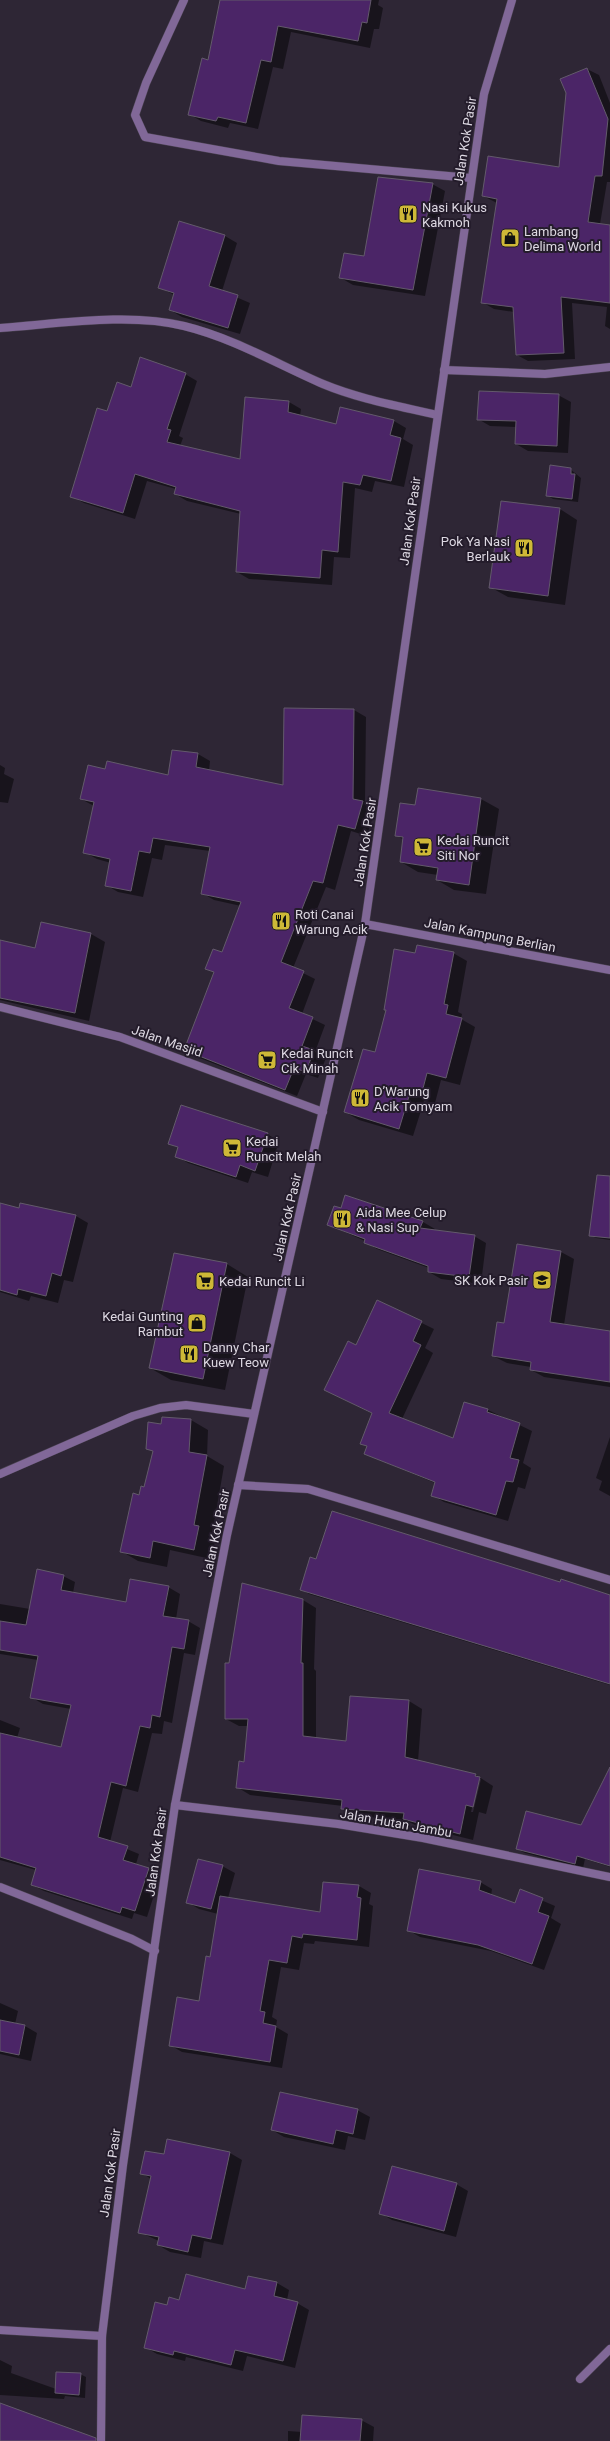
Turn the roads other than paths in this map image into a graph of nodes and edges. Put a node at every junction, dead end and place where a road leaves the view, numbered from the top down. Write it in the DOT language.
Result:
graph roads {
  1 [pos="184,0"];
  2 [pos="512,0"];
  3 [pos="471,178"];
  4 [pos="0,328"];
  5 [pos="610,367"];
  6 [pos="444,370"];
  7 [pos="437,415"];
  8 [pos="365,924"];
  9 [pos="610,970"];
  10 [pos="0,1008"];
  11 [pos="322,1112"];
  12 [pos="254,1414"];
  13 [pos="0,1474"];
  14 [pos="238,1485"];
  15 [pos="610,1580"];
  16 [pos="175,1805"];
  17 [pos="610,1877"];
  18 [pos="0,1887"];
  19 [pos="155,1951"];
  20 [pos="0,2330"];
  21 [pos="102,2336"];
  22 [pos="610,2349"];
  23 [pos="580,2379"];
  24 [pos="101,2441"];
  1 -- 3 [label="street"];
  2 -- 3 [label="street, Jalan Kok Pasir"];
  3 -- 6 [label="street, Jalan Kok Pasir"];
  4 -- 7 [label="street"];
  5 -- 6 [label="street"];
  6 -- 7 [label="street, Jalan Kok Pasir"];
  7 -- 8 [label="street, Jalan Kok Pasir"];
  8 -- 9 [label="street, Jalan Kampung Berlian"];
  8 -- 11 [label="street, Jalan Kok Pasir"];
  10 -- 11 [label="street, Jalan Masjid"];
  11 -- 12 [label="street, Jalan Kok Pasir"];
  12 -- 13 [label="street"];
  12 -- 14 [label="street, Jalan Kok Pasir"];
  14 -- 15 [label="street"];
  14 -- 16 [label="street, Jalan Kok Pasir"];
  16 -- 17 [label="street, Jalan Hutan Jambu"];
  16 -- 19 [label="street, Jalan Kok Pasir"];
  18 -- 19 [label="street"];
  19 -- 21 [label="street, Jalan Kok Pasir"];
  20 -- 21 [label="street"];
  21 -- 24 [label="street, Jalan Kok Pasir"];
  22 -- 23 [label="street"];
}
